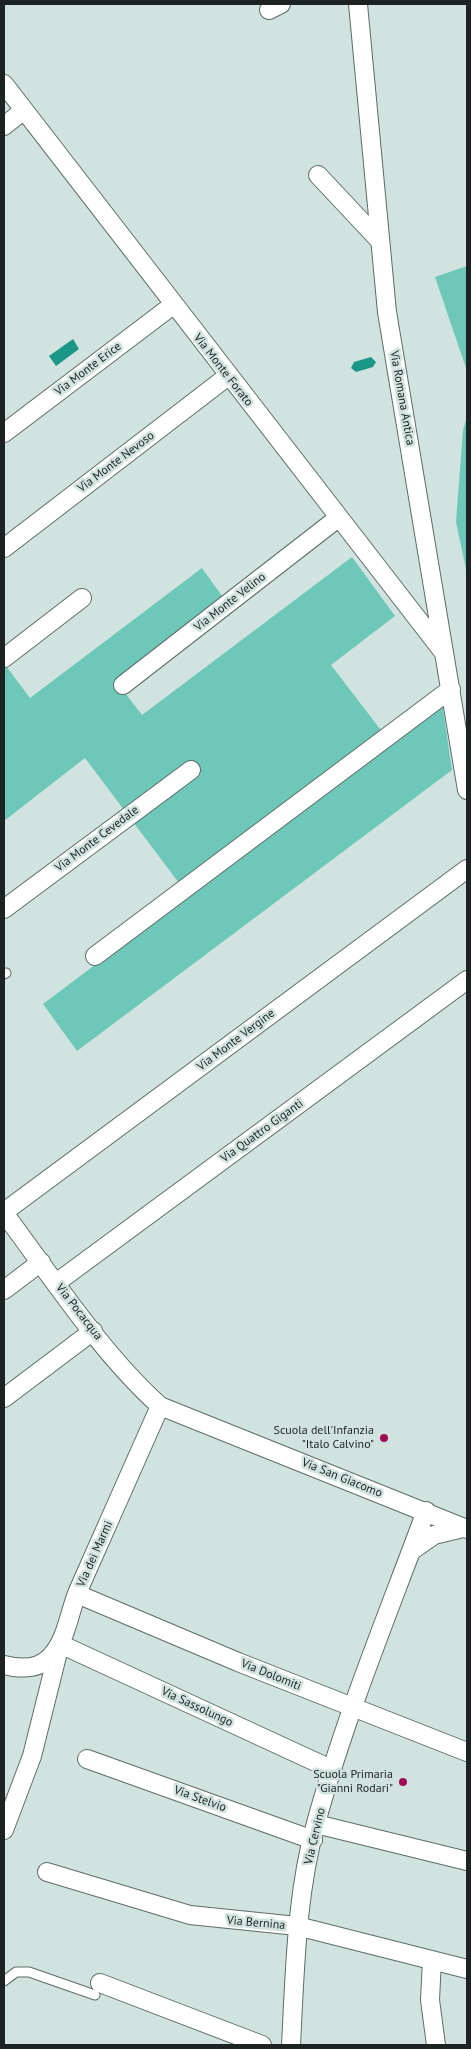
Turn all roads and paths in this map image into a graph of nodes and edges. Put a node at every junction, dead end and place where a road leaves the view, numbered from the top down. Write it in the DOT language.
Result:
graph roads {
  1 [pos="358,4"];
  2 [pos="4,84"];
  3 [pos="24,110"];
  4 [pos="4,126"];
  5 [pos="318,174"];
  6 [pos="379,240"];
  7 [pos="173,305"];
  8 [pos="228,376"];
  9 [pos="4,433"];
  10 [pos="338,518"];
  11 [pos="4,548"];
  12 [pos="82,598"];
  13 [pos="445,655"];
  14 [pos="4,658"];
  15 [pos="123,685"];
  16 [pos="451,689"];
  17 [pos="461,718"];
  18 [pos="191,770"];
  19 [pos="467,790"];
  20 [pos="467,869"];
  21 [pos="4,909"];
  22 [pos="95,956"];
  23 [pos="467,980"];
  24 [pos="4,1212"];
  25 [pos="40,1262"];
  26 [pos="56,1283"];
  27 [pos="4,1290"];
  28 [pos="93,1331"];
  29 [pos="4,1398"];
  30 [pos="160,1406"];
  31 [pos="426,1511"];
  32 [pos="465,1528"];
  33 [pos="411,1551"];
  34 [pos="77,1594"];
  35 [pos="60,1644"];
  36 [pos="4,1665"];
  37 [pos="353,1708"];
  38 [pos="467,1752"];
  39 [pos="87,1759"];
  40 [pos="333,1770"];
  41 [pos="4,1830"];
  42 [pos="314,1832"];
  43 [pos="467,1861"];
  44 [pos="46,1872"];
  45 [pos="297,1926"];
  46 [pos="432,1960"];
  47 [pos="467,1969"];
  48 [pos="4,1981"];
  49 [pos="98,1989"];
  50 [pos="262,2045"];
  51 [pos="291,2045"];
  52 [pos="436,2045"];
  1 -- 6 [label="street, Via Romana Antica"];
  2 -- 3 [label="street, Via Monte Forato"];
  3 -- 4 [label="street"];
  3 -- 7 [label="street, Via Monte Forato"];
  5 -- 6 [label="street"];
  6 -- 13 [label="street, Via Romana Antica"];
  7 -- 8 [label="street, Via Monte Forato"];
  7 -- 9 [label="street, Via Monte Erice"];
  8 -- 10 [label="street, Via Monte Forato"];
  8 -- 11 [label="street, Via Monte Nevoso"];
  10 -- 13 [label="street, Via Monte Forato"];
  10 -- 15 [label="street, Via Monte Velino"];
  12 -- 14 [label="street"];
  13 -- 16 [label="street, Via Romana Antica"];
  16 -- 17 [label="street, Via Romana Antica"];
  16 -- 22 [label="street"];
  17 -- 19 [label="street, Via Romana Antica"];
  18 -- 21 [label="street, Via Monte Cevedale"];
  20 -- 24 [label="street, Via Monte Vergine"];
  23 -- 26 [label="street, Via Quattro Giganti"];
  24 -- 25 [label="street, Via Pocacqua"];
  25 -- 26 [label="street, Via Pocacqua"];
  25 -- 27 [label="street"];
  26 -- 28 [label="street, Via Pocacqua"];
  28 -- 29 [label="street"];
  28 -- 30 [label="street, Via Pocacqua"];
  30 -- 31 [label="street, Via San Giacomo"];
  30 -- 34 [label="street, Via dei Marmi"];
  31 -- 32 [label="street, Via San Giacomo"];
  31 -- 33 [label="street, Via Cervino"];
  32 -- 33 [label="street"];
  33 -- 37 [label="street, Via Cervino"];
  34 -- 35 [label="street, Via dei Marmi"];
  34 -- 37 [label="street, Via Dolomiti"];
  35 -- 36 [label="street, Via dei Marmi"];
  35 -- 40 [label="street, Via Sassolungo"];
  35 -- 41 [label="street"];
  37 -- 38 [label="street, Via Dolomiti"];
  37 -- 40 [label="street, Via Cervino"];
  39 -- 42 [label="street, Via Stelvio"];
  40 -- 42 [label="street, Via Cervino"];
  42 -- 43 [label="street, Via Stelvio"];
  42 -- 45 [label="street, Via Cervino"];
  44 -- 45 [label="street, Via Bernina"];
  45 -- 46 [label="street, Via Bernina"];
  45 -- 51 [label="street, Via Cervino"];
  46 -- 47 [label="street, Via Bernina"];
  46 -- 52 [label="street"];
  48 -- 49 [label="lane"];
  49 -- 50 [label="street"];
}
